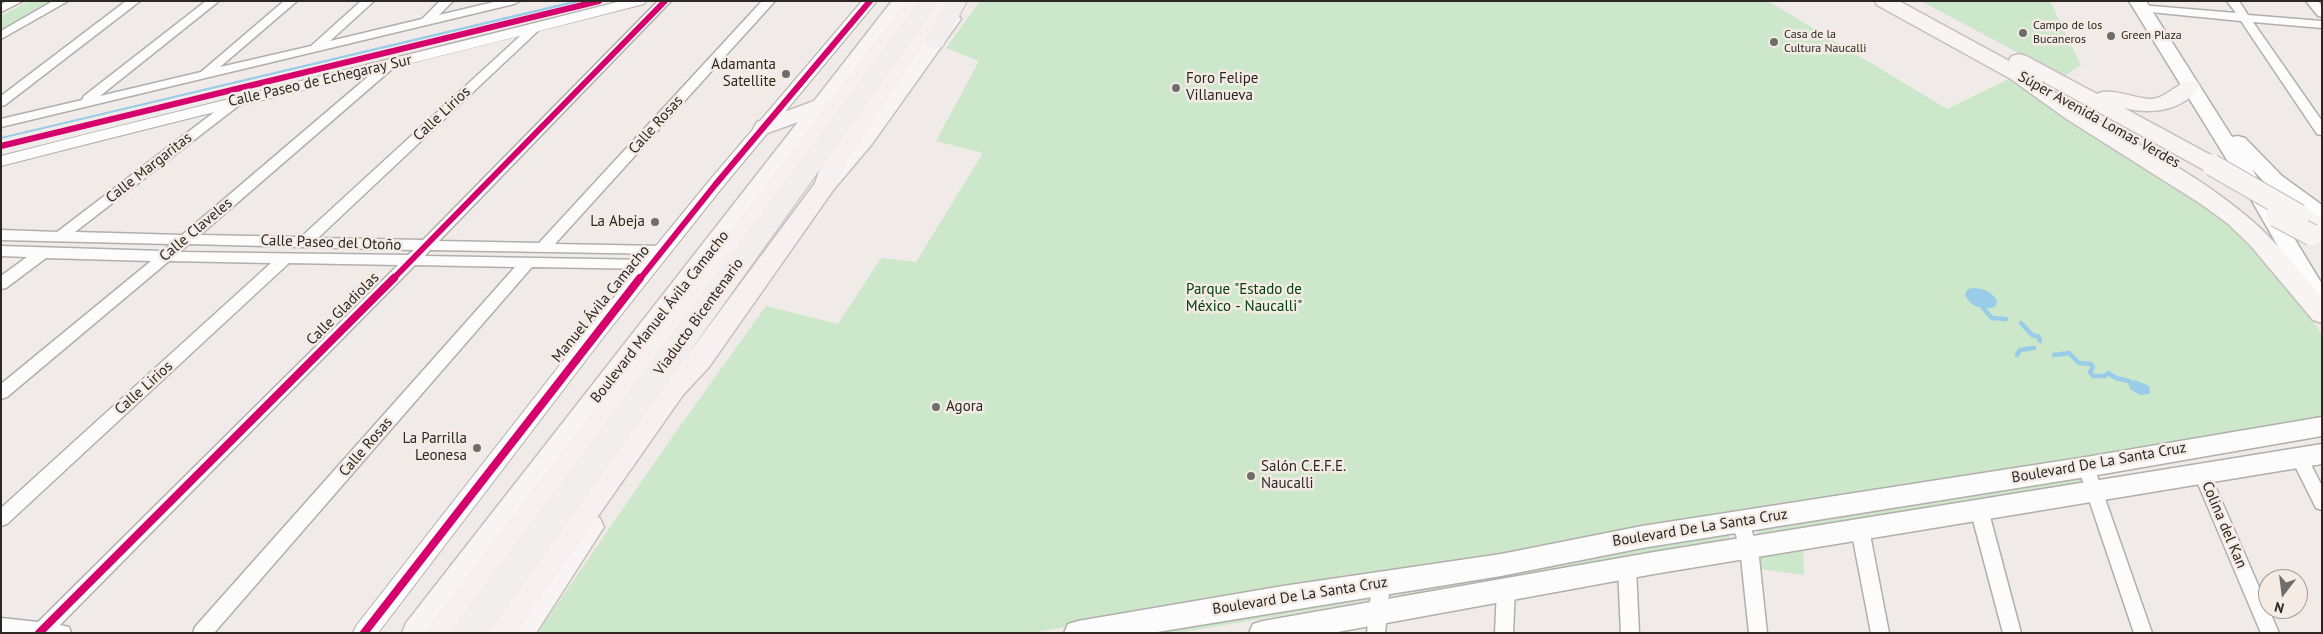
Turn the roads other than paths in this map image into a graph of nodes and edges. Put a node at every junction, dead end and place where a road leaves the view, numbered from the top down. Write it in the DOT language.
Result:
graph roads {
  1 [pos="17,1"];
  2 [pos="62,1"];
  3 [pos="134,1"];
  4 [pos="213,1"];
  5 [pos="291,1"];
  6 [pos="368,1"];
  7 [pos="448,1"];
  8 [pos="514,1"];
  9 [pos="639,1"];
  10 [pos="665,1"];
  11 [pos="769,1"];
  12 [pos="870,1"];
  13 [pos="902,1"];
  14 [pos="917,1"];
  15 [pos="930,1"];
  16 [pos="942,1"];
  17 [pos="952,1"];
  18 [pos="956,1"];
  19 [pos="964,1"];
  20 [pos="1884,1"];
  21 [pos="1909,1"];
  22 [pos="2233,1"];
  23 [pos="2312,1"];
  24 [pos="2146,5"];
  25 [pos="1,9"];
  26 [pos="2322,14"];
  27 [pos="2245,18"];
  28 [pos="424,23"];
  29 [pos="2322,25"];
  30 [pos="536,27"];
  31 [pos="1,36"];
  32 [pos="927,38"];
  33 [pos="315,48"];
  34 [pos="388,66"];
  35 [pos="204,74"];
  36 [pos="2019,76"];
  37 [pos="2056,79"];
  38 [pos="2190,86"];
  39 [pos="238,100"];
  40 [pos="1,102"];
  41 [pos="83,103"];
  42 [pos="822,105"];
  43 [pos="1,123"];
  44 [pos="765,127"];
  45 [pos="2322,131"];
  46 [pos="2237,141"];
  47 [pos="1,161"];
  48 [pos="2316,228"];
  49 [pos="1,235"];
  50 [pos="61,236"];
  51 [pos="186,239"];
  52 [pos="305,242"];
  53 [pos="426,246"];
  54 [pos="543,248"];
  55 [pos="1,251"];
  56 [pos="42,252"];
  57 [pos="164,257"];
  58 [pos="287,257"];
  59 [pos="656,258"];
  60 [pos="411,260"];
  61 [pos="529,261"];
  62 [pos="2322,274"];
  63 [pos="1,284"];
  64 [pos="2322,303"];
  65 [pos="2322,314"];
  66 [pos="1,393"];
  67 [pos="2322,426"];
  68 [pos="2310,455"];
  69 [pos="2086,467"];
  70 [pos="2201,472"];
  71 [pos="2095,491"];
  72 [pos="2322,503"];
  73 [pos="1979,509"];
  74 [pos="1,518"];
  75 [pos="1741,523"];
  76 [pos="1860,529"];
  77 [pos="1749,548"];
  78 [pos="1627,568"];
  79 [pos="1381,582"];
  80 [pos="1506,589"];
  81 [pos="1377,622"];
  82 [pos="1,626"];
  83 [pos="1118,629"];
  84 [pos="40,632"];
  85 [pos="515,632"];
  86 [pos="62,633"];
  87 [pos="202,633"];
  88 [pos="364,633"];
  89 [pos="417,633"];
  90 [pos="442,633"];
  91 [pos="469,633"];
  92 [pos="1078,633"];
  93 [pos="1263,633"];
  94 [pos="1504,633"];
  95 [pos="1630,633"];
  96 [pos="1758,633"];
  97 [pos="1880,633"];
  98 [pos="2012,633"];
  99 [pos="2143,633"];
  100 [pos="2270,633"];
  1 -- 25 [label="street"];
  2 -- 31 [label="street"];
  3 -- 40 [label="street"];
  4 -- 41 [label="street"];
  5 -- 35 [label="street"];
  6 -- 33 [label="street"];
  7 -- 28 [label="street"];
  8 -- 28 [label="street"];
  9 -- 30 [label="street, Calle Paseo de Echegaray Sur"];
  10 -- 53 [label="street, Calle Gladiolas"];
  11 -- 54 [label="street, Calle Rosas"];
  12 -- 44 [label="street, Manuel Ávila Camacho"];
  13 -- 42 [label="main road, Boulevard Manuel Ávila Camacho"];
  14 -- 90 [label="highway, Boulevard Manuel Ávila Camacho"];
  15 -- 91 [label="highway, Viaducto Bicentenario"];
  16 -- 32 [label="highway"];
  17 -- 32 [label="highway"];
  18 -- 32 [label="highway"];
  19 -- 32 [label="main road"];
  20 -- 36 [label="main road, Súper Avenida Lomas Verdes"];
  21 -- 37 [label="main road, Súper Avenida Lomas Verdes"];
  22 -- 27 [label="street"];
  23 -- 26 [label="street"];
  24 -- 27 [label="street"];
  24 -- 38 [label="main road"];
  24 -- 46 [label="main road"];
  27 -- 29 [label="street"];
  27 -- 45 [label="street"];
  28 -- 33 [label="street"];
  30 -- 34 [label="street, Calle Paseo de Echegaray Sur"];
  30 -- 52 [label="street, Calle Lirios"];
  32 -- 85 [label="highway"];
  33 -- 35 [label="street"];
  34 -- 39 [label="street, Calle Paseo de Echegaray Sur"];
  34 -- 51 [label="street, Calle Claveles"];
  35 -- 41 [label="street"];
  36 -- 48 [label="main road, Súper Avenida Lomas Verdes, bridge"];
  36 -- 65 [label="main road"];
  37 -- 38 [label="main road"];
  37 -- 48 [label="main road, Súper Avenida Lomas Verdes, bridge"];
  38 -- 64 [label="main road"];
  39 -- 47 [label="street, Calle Paseo de Echegaray Sur"];
  39 -- 50 [label="street, Calle Margaritas"];
  41 -- 43 [label="street"];
  42 -- 44 [label="main road"];
  42 -- 89 [label="main road, Boulevard Manuel Ávila Camacho"];
  44 -- 59 [label="street, Manuel Ávila Camacho"];
  46 -- 48 [label="main road"];
  46 -- 62 [label="main road"];
  49 -- 50 [label="street, Calle Paseo del Otoño"];
  50 -- 51 [label="street, Calle Paseo del Otoño"];
  51 -- 52 [label="street, Calle Paseo del Otoño"];
  51 -- 57 [label="street, Calle Claveles"];
  52 -- 53 [label="street, Calle Paseo del Otoño"];
  53 -- 54 [label="street, Calle Paseo del Otoño"];
  53 -- 60 [label="street, Calle Gladiolas"];
  54 -- 59 [label="street, Calle Paseo del Otoño"];
  55 -- 56 [label="street, Calle Paseo del Otoño"];
  56 -- 57 [label="street, Calle Paseo del Otoño"];
  56 -- 63 [label="street"];
  57 -- 58 [label="street, Calle Paseo del Otoño"];
  57 -- 66 [label="street, Calle Claveles"];
  58 -- 60 [label="street, Calle Paseo del Otoño"];
  58 -- 74 [label="street, Calle Lirios"];
  59 -- 61 [label="street, Calle Paseo del Otoño"];
  59 -- 88 [label="street, Manuel Ávila Camacho"];
  60 -- 61 [label="street, Calle Paseo del Otoño"];
  60 -- 84 [label="street, Calle Gladiolas"];
  61 -- 87 [label="street, Calle Rosas"];
  67 -- 69 [label="main road, Boulevard De La Santa Cruz"];
  68 -- 70 [label="main road, Boulevard De La Santa Cruz"];
  68 -- 72 [label="street"];
  69 -- 71 [label="street"];
  69 -- 75 [label="main road, Boulevard De La Santa Cruz"];
  70 -- 71 [label="main road, Boulevard De La Santa Cruz"];
  70 -- 100 [label="street, Colina del Kan"];
  71 -- 73 [label="main road, Boulevard De La Santa Cruz"];
  71 -- 99 [label="street"];
  73 -- 76 [label="main road, Boulevard De La Santa Cruz"];
  73 -- 98 [label="street"];
  75 -- 77 [label="street"];
  75 -- 79 [label="main road, Boulevard De La Santa Cruz"];
  76 -- 77 [label="main road, Boulevard De La Santa Cruz"];
  76 -- 97 [label="street"];
  77 -- 78 [label="main road, Boulevard De La Santa Cruz"];
  77 -- 96 [label="street"];
  78 -- 80 [label="main road, Boulevard De La Santa Cruz"];
  78 -- 95 [label="street"];
  79 -- 81 [label="street"];
  79 -- 83 [label="main road, Boulevard De La Santa Cruz"];
  80 -- 81 [label="main road, Boulevard De La Santa Cruz"];
  80 -- 94 [label="street"];
  81 -- 93 [label="main road, Boulevard De La Santa Cruz"];
  82 -- 84 [label="street"];
  83 -- 92 [label="main road, Boulevard De La Santa Cruz"];
  84 -- 86 [label="street"];
}
